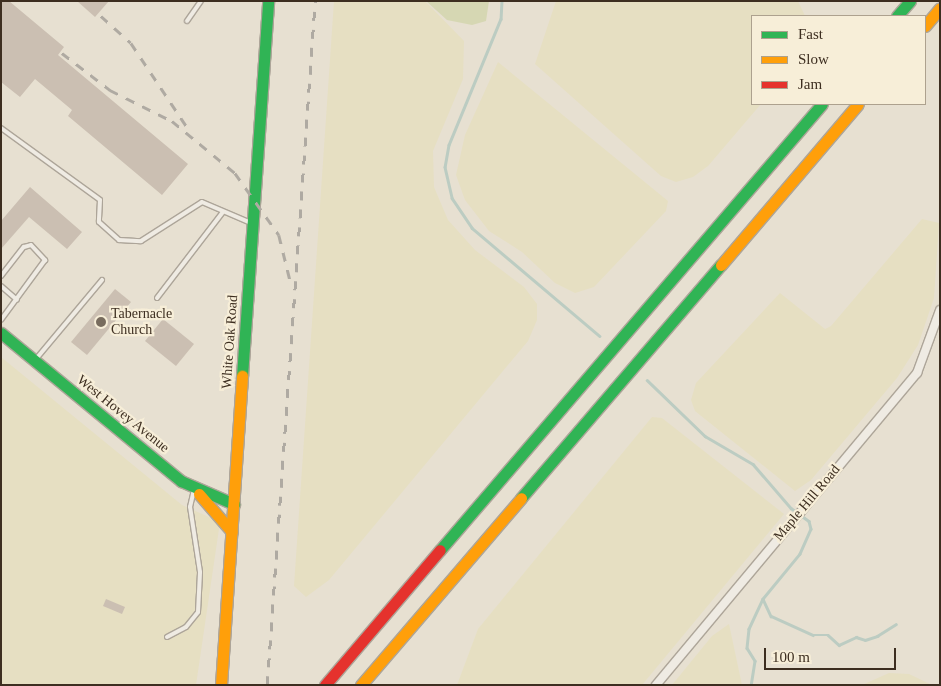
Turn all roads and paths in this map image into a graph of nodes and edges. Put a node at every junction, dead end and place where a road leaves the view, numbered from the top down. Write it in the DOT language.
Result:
graph roads {
  1 [pos="201,1"];
  2 [pos="268,1"];
  3 [pos="910,1"];
  4 [pos="940,8"];
  5 [pos="898,15"];
  6 [pos="187,21"];
  7 [pos="926,25"];
  8 [pos="821,105"];
  9 [pos="857,105"];
  10 [pos="1,128"];
  11 [pos="223,212"];
  12 [pos="253,224"];
  13 [pos="1,276"];
  14 [pos="102,280"];
  15 [pos="1,286"];
  16 [pos="157,298"];
  17 [pos="17,300"];
  18 [pos="940,310"];
  19 [pos="1,320"];
  20 [pos="1,333"];
  21 [pos="35,361"];
  22 [pos="195,490"];
  23 [pos="234,504"];
  24 [pos="232,532"];
  25 [pos="167,637"];
  26 [pos="221,685"];
  27 [pos="325,685"];
  28 [pos="361,685"];
  29 [pos="656,685"];
  1 -- 6 [label="lane"];
  2 -- 12 [label="main road, White Oak Road"];
  3 -- 5 [label="main road"];
  4 -- 7 [label="main road"];
  8 -- 27 [label="main road"];
  9 -- 28 [label="main road"];
  10 -- 11 [label="lane"];
  11 -- 12 [label="lane"];
  11 -- 16 [label="lane"];
  12 -- 23 [label="main road, White Oak Road"];
  13 -- 17 [label="lane"];
  14 -- 21 [label="lane"];
  15 -- 17 [label="lane"];
  17 -- 19 [label="lane"];
  18 -- 29 [label="street, Maple Hill Road"];
  20 -- 21 [label="main road, West Hovey Avenue"];
  21 -- 22 [label="main road, West Hovey Avenue"];
  22 -- 23 [label="main road, West Hovey Avenue"];
  22 -- 24 [label="main road"];
  22 -- 25 [label="lane"];
  23 -- 24 [label="main road, White Oak Road"];
  24 -- 26 [label="main road, White Oak Road"];
}
